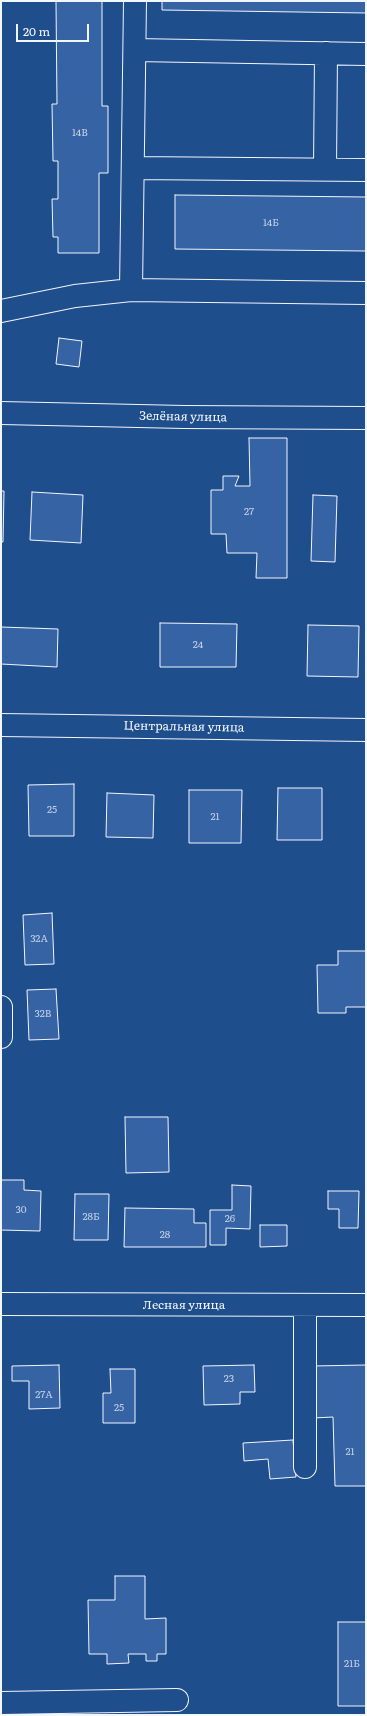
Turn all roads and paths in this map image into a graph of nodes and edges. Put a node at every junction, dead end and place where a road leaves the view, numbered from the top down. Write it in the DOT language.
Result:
graph roads {
  1 [pos="135,1"];
  2 [pos="135,50"];
  3 [pos="326,53"];
  4 [pos="366,54"];
  5 [pos="133,168"];
  6 [pos="325,170"];
  7 [pos="366,170"];
  8 [pos="132,290"];
  9 [pos="366,293"];
  10 [pos="1,311"];
  11 [pos="1,413"];
  12 [pos="366,418"];
  13 [pos="1,725"];
  14 [pos="366,730"];
  15 [pos="1,1007"];
  16 [pos="1,1037"];
  17 [pos="1,1304"];
  18 [pos="305,1305"];
  19 [pos="366,1305"];
  20 [pos="305,1467"];
  21 [pos="177,1700"];
  22 [pos="1,1703"];
  1 -- 2 [label="street"];
  2 -- 3 [label="street"];
  2 -- 5 [label="street"];
  3 -- 4 [label="street"];
  3 -- 6 [label="street"];
  5 -- 6 [label="street"];
  5 -- 8 [label="street"];
  6 -- 7 [label="street"];
  8 -- 9 [label="street"];
  8 -- 10 [label="street"];
  11 -- 12 [label="street, Зелёная улица"];
  13 -- 14 [label="street, Центральная улица"];
  15 -- 16 [label="street"];
  17 -- 18 [label="street, Лесная улица"];
  18 -- 19 [label="street, Лесная улица"];
  18 -- 20 [label="street"];
  21 -- 22 [label="street"];
}
